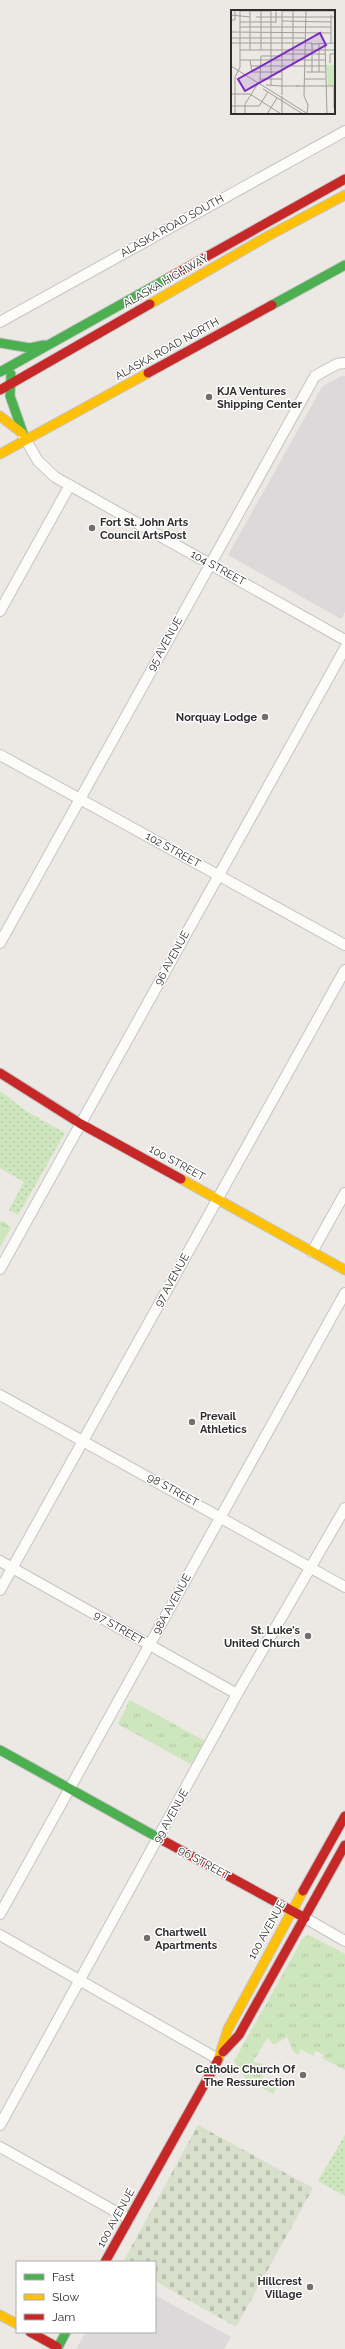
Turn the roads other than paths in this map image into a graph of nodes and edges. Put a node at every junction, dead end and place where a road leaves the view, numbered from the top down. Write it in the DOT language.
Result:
graph roads {
  1 [pos="345,131"];
  2 [pos="345,179"];
  3 [pos="345,195"];
  4 [pos="345,265"];
  5 [pos="0,322"];
  6 [pos="0,343"];
  7 [pos="50,344"];
  8 [pos="345,363"];
  9 [pos="13,364"];
  10 [pos="0,372"];
  11 [pos="31,372"];
  12 [pos="9,385"];
  13 [pos="26,386"];
  14 [pos="0,390"];
  15 [pos="20,400"];
  16 [pos="0,416"];
  17 [pos="24,436"];
  18 [pos="0,454"];
  19 [pos="70,485"];
  20 [pos="209,563"];
  21 [pos="0,611"];
  22 [pos="345,640"];
  23 [pos="345,648"];
  24 [pos="0,755"];
  25 [pos="80,799"];
  26 [pos="218,874"];
  27 [pos="0,943"];
  28 [pos="345,945"];
  29 [pos="345,970"];
  30 [pos="0,1073"];
  31 [pos="80,1124"];
  32 [pos="345,1193"];
  33 [pos="217,1199"];
  34 [pos="312,1252"];
  35 [pos="0,1269"];
  36 [pos="345,1270"];
  37 [pos="345,1293"];
  38 [pos="0,1395"];
  39 [pos="83,1441"];
  40 [pos="345,1508"];
  41 [pos="220,1516"];
  42 [pos="0,1561"];
  43 [pos="12,1568"];
  44 [pos="312,1568"];
  45 [pos="345,1587"];
  46 [pos="0,1590"];
  47 [pos="149,1645"];
  48 [pos="237,1694"];
  49 [pos="0,1750"];
  50 [pos="70,1788"];
  51 [pos="345,1816"];
  52 [pos="159,1838"];
  53 [pos="345,1845"];
  54 [pos="291,1911"];
  55 [pos="0,1914"];
  56 [pos="305,1918"];
  57 [pos="0,1935"];
  58 [pos="345,1941"];
  59 [pos="81,1980"];
  60 [pos="218,2059"];
  61 [pos="0,2125"];
  62 [pos="0,2147"];
  63 [pos="130,2219"];
  64 [pos="106,2261"];
  65 [pos="0,2315"];
  66 [pos="16,2323"];
  67 [pos="32,2333"];
  68 [pos="65,2333"];
  69 [pos="57,2348"];
  1 -- 5 [label="street, ALASKA ROAD SOUTH"];
  2 -- 7 [label="main road, ALASKA HIGHWAY"];
  3 -- 11 [label="main road, ALASKA HIGHWAY"];
  4 -- 17 [label="main road, ALASKA ROAD NORTH"];
  6 -- 7 [label="main road"];
  7 -- 9 [label="main road, ALASKA HIGHWAY"];
  8 -- 20 [label="street, 95 AVENUE"];
  9 -- 10 [label="main road, ALASKA HIGHWAY"];
  9 -- 12 [label="main road"];
  11 -- 12 [label="main road, ALASKA HIGHWAY"];
  11 -- 13 [label="main road"];
  12 -- 14 [label="main road, ALASKA HIGHWAY"];
  12 -- 17 [label="main road"];
  15 -- 17 [label="main road"];
  16 -- 17 [label="main road"];
  17 -- 18 [label="main road, ALASKA ROAD NORTH"];
  17 -- 19 [label="street, 104 STREET"];
  19 -- 20 [label="street, 104 STREET"];
  19 -- 21 [label="street"];
  20 -- 22 [label="street, 104 STREET"];
  20 -- 25 [label="street, 95 AVENUE"];
  23 -- 26 [label="street, 96 AVENUE"];
  24 -- 25 [label="street, 102 STREET"];
  25 -- 26 [label="street, 102 STREET"];
  25 -- 27 [label="street, 95 AVENUE"];
  26 -- 28 [label="street, 102 STREET"];
  26 -- 31 [label="street, 96 AVENUE"];
  29 -- 33 [label="street, 97 AVENUE"];
  30 -- 31 [label="main road, 100 STREET"];
  31 -- 33 [label="main road, 100 STREET"];
  31 -- 35 [label="street, 96 AVENUE"];
  32 -- 34 [label="street"];
  33 -- 34 [label="main road, 100 STREET"];
  33 -- 39 [label="street, 97 AVENUE"];
  34 -- 36 [label="main road, 100 STREET"];
  37 -- 41 [label="street, 98A AVENUE"];
  38 -- 39 [label="street, 98 STREET"];
  39 -- 41 [label="street, 98 STREET"];
  39 -- 43 [label="street, 97 AVENUE"];
  40 -- 44 [label="street, 99 AVENUE"];
  41 -- 44 [label="street, 98 STREET"];
  41 -- 47 [label="street, 98A AVENUE"];
  42 -- 43 [label="street, 97 STREET"];
  43 -- 46 [label="street, 97 AVENUE"];
  43 -- 47 [label="street, 97 STREET"];
  44 -- 45 [label="street, 98 STREET"];
  44 -- 48 [label="street, 99 AVENUE"];
  47 -- 48 [label="street, 97 STREET"];
  47 -- 50 [label="street, 98A AVENUE"];
  48 -- 52 [label="street, 99 AVENUE"];
  49 -- 50 [label="main road, 96 STREET"];
  50 -- 52 [label="main road, 96 STREET"];
  50 -- 55 [label="street, 98A AVENUE"];
  51 -- 54 [label="main road, 100 AVENUE"];
  52 -- 54 [label="main road, 96 STREET"];
  52 -- 59 [label="street, 99 AVENUE"];
  53 -- 56 [label="main road, 100 AVENUE"];
  54 -- 56 [label="main road, 96 STREET"];
  54 -- 60 [label="main road, 100 AVENUE"];
  56 -- 58 [label="street, 96 STREET"];
  56 -- 60 [label="main road, 100 AVENUE"];
  57 -- 59 [label="street"];
  59 -- 60 [label="street"];
  59 -- 61 [label="street, 99 AVENUE"];
  60 -- 63 [label="main road, 100 AVENUE"];
  62 -- 63 [label="street"];
  63 -- 64 [label="main road, 100 AVENUE"];
  65 -- 66 [label="main road"];
  67 -- 69 [label="main road"];
  68 -- 69 [label="main road"];
}
